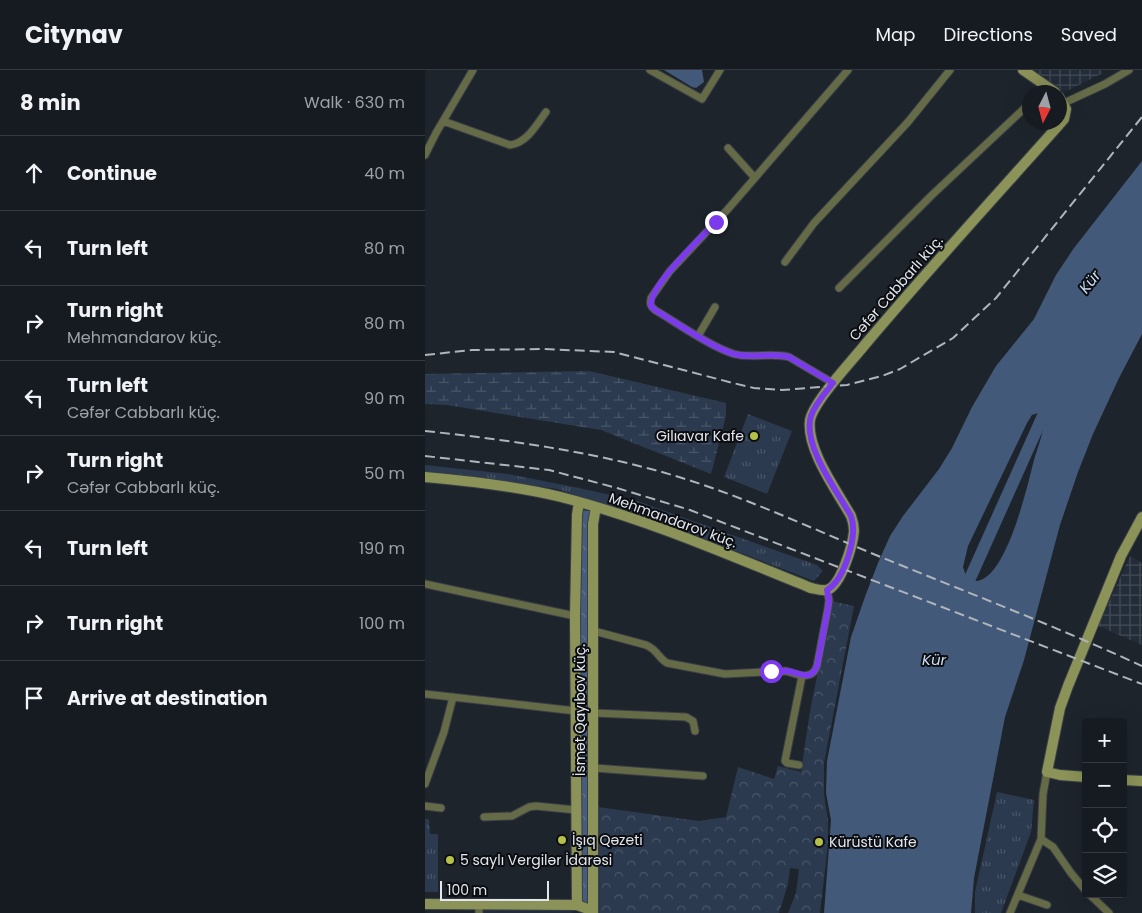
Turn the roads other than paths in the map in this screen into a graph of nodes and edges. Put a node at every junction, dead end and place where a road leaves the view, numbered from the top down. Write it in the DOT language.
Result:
graph roads {
  1 [pos="473,70"];
  2 [pos="650,70"];
  3 [pos="720,70"];
  4 [pos="848,70"];
  5 [pos="950,70"];
  6 [pos="1023,70"];
  7 [pos="1129,70"];
  8 [pos="1041,85"];
  9 [pos="1067,98"];
  10 [pos="1022,111"];
  11 [pos="546,112"];
  12 [pos="443,121"];
  13 [pos="1055,130"];
  14 [pos="728,148"];
  15 [pos="425,155"];
  16 [pos="755,178"];
  17 [pos="785,262"];
  18 [pos="839,288"];
  19 [pos="715,307"];
  20 [pos="698,336"];
  21 [pos="833,383"];
  22 [pos="425,477"];
  23 [pos="579,502"];
  24 [pos="596,507"];
  25 [pos="1142,516"];
  26 [pos="425,584"];
  27 [pos="827,590"];
  28 [pos="575,616"];
  29 [pos="594,631"];
  30 [pos="803,676"];
  31 [pos="425,694"];
  32 [pos="453,697"];
  33 [pos="576,716"];
  34 [pos="594,717"];
  35 [pos="695,731"];
  36 [pos="799,765"];
  37 [pos="594,768"];
  38 [pos="1047,772"];
  39 [pos="703,776"];
  40 [pos="1082,777"];
  41 [pos="1127,780"];
  42 [pos="1142,781"];
  43 [pos="425,784"];
  44 [pos="425,806"];
  45 [pos="441,808"];
  46 [pos="576,810"];
  47 [pos="484,817"];
  48 [pos="1041,839"];
  49 [pos="1082,886"];
  50 [pos="1018,895"];
  51 [pos="1093,898"];
  52 [pos="425,904"];
  53 [pos="1047,905"];
  54 [pos="577,906"];
  55 [pos="479,909"];
  56 [pos="593,912"];
  57 [pos="1010,913"];
  58 [pos="1109,913"];
  1 -- 12 [label="street"];
  2 -- 3 [label="street"];
  4 -- 16 [label="street"];
  5 -- 17 [label="street"];
  6 -- 8 [label="street"];
  7 -- 9 [label="street"];
  10 -- 18 [label="street"];
  11 -- 12 [label="street"];
  12 -- 15 [label="street"];
  13 -- 21 [label="street, Cəfər Cabbarlı küç."];
  14 -- 16 [label="street"];
  16 -- 20 [label="street"];
  19 -- 20 [label="street"];
  20 -- 21 [label="street"];
  21 -- 27 [label="street, Cəfər Cabbarlı küç."];
  22 -- 23 [label="street, Mehmandarov küç."];
  23 -- 24 [label="street, Mehmandarov küç."];
  23 -- 28 [label="street, İsmət Qayıbov küç."];
  24 -- 27 [label="street, Mehmandarov küç."];
  24 -- 29 [label="street, İsmət Qayıbov küç."];
  25 -- 38 [label="street"];
  26 -- 28 [label="street"];
  27 -- 30 [label="street"];
  28 -- 33 [label="street, İsmət Qayıbov küç."];
  29 -- 30 [label="street"];
  29 -- 34 [label="street, İsmət Qayıbov küç."];
  30 -- 36 [label="street"];
  31 -- 32 [label="street"];
  32 -- 33 [label="street"];
  32 -- 43 [label="street"];
  33 -- 34 [label="street"];
  33 -- 46 [label="street, İsmət Qayıbov küç."];
  34 -- 35 [label="street"];
  34 -- 37 [label="street, İsmət Qayıbov küç."];
  37 -- 39 [label="street"];
  37 -- 56 [label="street, İsmət Qayıbov küç."];
  38 -- 40 [label="street"];
  38 -- 48 [label="street"];
  41 -- 42 [label="street"];
  44 -- 45 [label="street"];
  46 -- 47 [label="street"];
  46 -- 54 [label="street, İsmət Qayıbov küç."];
  48 -- 49 [label="street"];
  48 -- 50 [label="street"];
  50 -- 53 [label="street"];
  50 -- 57 [label="street"];
  51 -- 58 [label="street"];
  52 -- 55 [label="street"];
  54 -- 55 [label="street"];
  54 -- 56 [label="street"];
}
